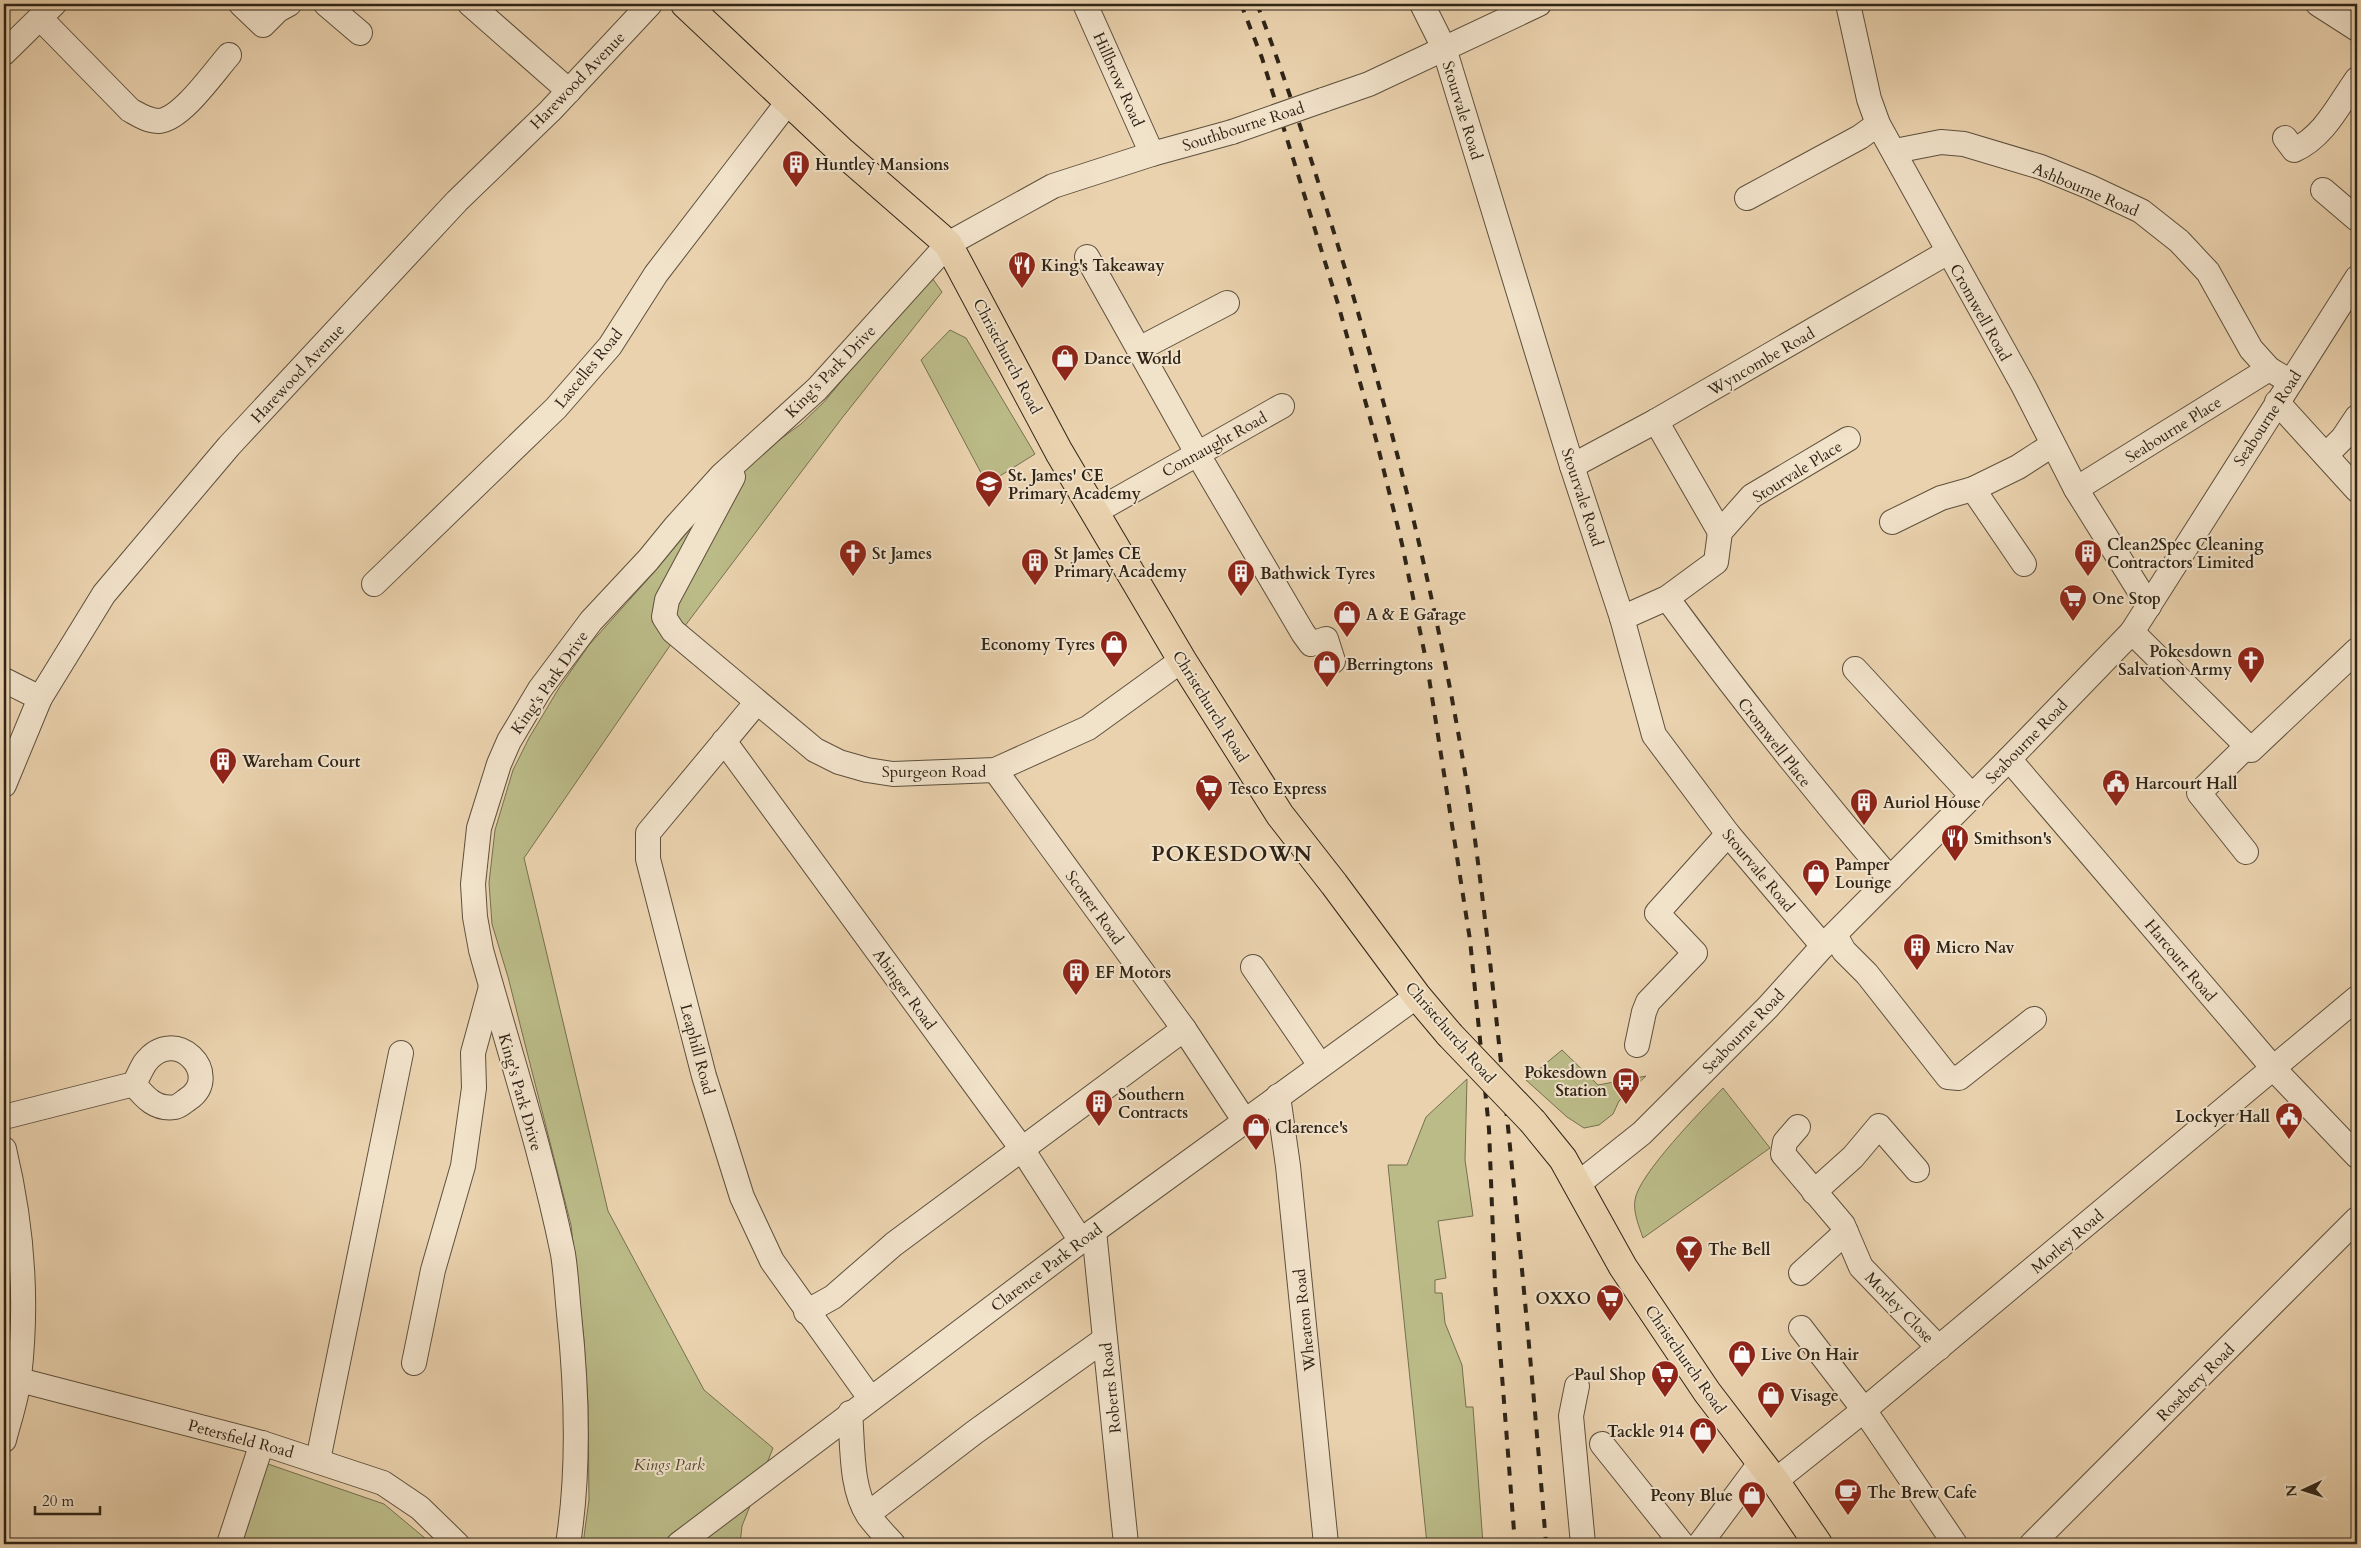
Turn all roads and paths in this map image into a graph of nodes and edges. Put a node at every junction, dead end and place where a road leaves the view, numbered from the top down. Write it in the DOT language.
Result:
graph roads {
  1 [pos="241,4"];
  2 [pos="289,4"];
  3 [pos="326,4"];
  4 [pos="470,4"];
  5 [pos="650,4"];
  6 [pos="685,4"];
  7 [pos="1085,4"];
  8 [pos="1422,4"];
  9 [pos="1539,4"];
  10 [pos="1848,4"];
  11 [pos="2318,4"];
  12 [pos="47,11"];
  13 [pos="2357,30"];
  14 [pos="360,33"];
  15 [pos="1444,48"];
  16 [pos="4,52"];
  17 [pos="229,55"];
  18 [pos="2357,79"];
  19 [pos="569,91"];
  20 [pos="788,102"];
  21 [pos="1878,124"];
  22 [pos="2285,138"];
  23 [pos="1895,152"];
  24 [pos="1152,154"];
  25 [pos="2323,190"];
  26 [pos="1747,198"];
  27 [pos="2357,219"];
  28 [pos="948,244"];
  29 [pos="1948,252"];
  30 [pos="1087,257"];
  31 [pos="2357,278"];
  32 [pos="1227,303"];
  33 [pos="1139,349"];
  34 [pos="2269,369"];
  35 [pos="2290,382"];
  36 [pos="2277,402"];
  37 [pos="1282,406"];
  38 [pos="2357,417"];
  39 [pos="1656,421"];
  40 [pos="1848,439"];
  41 [pos="2052,445"];
  42 [pos="1197,453"];
  43 [pos="744,455"];
  44 [pos="2326,455"];
  45 [pos="1572,466"];
  46 [pos="1973,489"];
  47 [pos="2076,489"];
  48 [pos="2357,490"];
  49 [pos="1095,512"];
  50 [pos="1892,522"];
  51 [pos="1720,532"];
  52 [pos="2024,564"];
  53 [pos="374,584"];
  54 [pos="1667,598"];
  55 [pos="2149,606"];
  56 [pos="1622,618"];
  57 [pos="2132,632"];
  58 [pos="2357,650"];
  59 [pos="1182,660"];
  60 [pos="1333,661"];
  61 [pos="1856,669"];
  62 [pos="4,680"];
  63 [pos="40,698"];
  64 [pos="757,702"];
  65 [pos="724,741"];
  66 [pos="2247,746"];
  67 [pos="2009,759"];
  68 [pos="995,770"];
  69 [pos="4,785"];
  70 [pos="1972,797"];
  71 [pos="1728,834"];
  72 [pos="2246,852"];
  73 [pos="1890,879"];
  74 [pos="1829,940"];
  75 [pos="1253,967"];
  76 [pos="491,986"];
  77 [pos="1417,996"];
  78 [pos="2357,998"];
  79 [pos="2034,1019"];
  80 [pos="1184,1029"];
  81 [pos="1637,1046"];
  82 [pos="401,1053"];
  83 [pos="1320,1065"];
  84 [pos="2274,1069"];
  85 [pos="134,1084"];
  86 [pos="1278,1096"];
  87 [pos="4,1117"];
  88 [pos="1244,1120"];
  89 [pos="1798,1127"];
  90 [pos="1022,1148"];
  91 [pos="4,1149"];
  92 [pos="2357,1156"];
  93 [pos="1917,1170"];
  94 [pos="1578,1184"];
  95 [pos="1814,1192"];
  96 [pos="2357,1219"];
  97 [pos="1846,1232"];
  98 [pos="1088,1236"];
  99 [pos="1801,1273"];
  100 [pos="806,1312"];
  101 [pos="1801,1328"];
  102 [pos="1105,1339"];
  103 [pos="1939,1348"];
  104 [pos="414,1363"];
  105 [pos="12,1377"];
  106 [pos="1577,1386"];
  107 [pos="870,1398"];
  108 [pos="1864,1410"];
  109 [pos="850,1413"];
  110 [pos="4,1440"];
  111 [pos="262,1443"];
  112 [pos="1602,1444"];
  113 [pos="318,1460"];
  114 [pos="1768,1472"];
  115 [pos="868,1514"];
  116 [pos="228,1544"];
  117 [pos="457,1544"];
  118 [pos="568,1544"];
  119 [pos="679,1544"];
  120 [pos="893,1544"];
  121 [pos="1126,1544"];
  122 [pos="1326,1544"];
  123 [pos="1583,1544"];
  124 [pos="1682,1544"];
  125 [pos="1700,1544"];
  126 [pos="1818,1544"];
  127 [pos="1955,1544"];
  128 [pos="2032,1544"];
  1 -- 2 [label="street"];
  3 -- 14 [label="street"];
  4 -- 19 [label="street"];
  5 -- 19 [label="street, Harewood Avenue"];
  6 -- 20 [label="main road, Christchurch Road"];
  7 -- 24 [label="street, Hillbrow Road"];
  8 -- 15 [label="street, Stourvale Road"];
  9 -- 15 [label="street, Southbourne Road"];
  10 -- 21 [label="street, Cromwell Road"];
  11 -- 13 [label="street"];
  12 -- 16 [label="street"];
  12 -- 17 [label="street"];
  15 -- 24 [label="street, Southbourne Road, bridge"];
  15 -- 45 [label="street, Stourvale Road"];
  18 -- 22 [label="street"];
  19 -- 63 [label="street, Harewood Avenue"];
  20 -- 28 [label="main road, Christchurch Road"];
  20 -- 53 [label="street, Lascelles Road"];
  21 -- 23 [label="street, Cromwell Road"];
  21 -- 26 [label="street"];
  23 -- 29 [label="street, Cromwell Road"];
  23 -- 34 [label="street, Ashbourne Road"];
  24 -- 28 [label="street, Southbourne Road"];
  25 -- 27 [label="street"];
  28 -- 43 [label="street, King's Park Drive"];
  28 -- 49 [label="main road, Christchurch Road"];
  29 -- 39 [label="street, Wyncombe Road"];
  29 -- 41 [label="street, Cromwell Road"];
  30 -- 33 [label="street"];
  31 -- 35 [label="street, Seabourne Road"];
  32 -- 33 [label="street"];
  33 -- 42 [label="street"];
  34 -- 35 [label="street, Ashbourne Road"];
  34 -- 47 [label="street, Seabourne Place"];
  35 -- 36 [label="street, Seabourne Road"];
  36 -- 44 [label="street"];
  36 -- 55 [label="street, Seabourne Road"];
  37 -- 42 [label="street, Connaught Road"];
  38 -- 44 [label="street"];
  39 -- 45 [label="street, Wyncombe Road"];
  39 -- 51 [label="street"];
  40 -- 51 [label="street, Stourvale Place"];
  41 -- 46 [label="street"];
  41 -- 47 [label="street, Cromwell Road"];
  42 -- 49 [label="street, Connaught Road"];
  42 -- 60 [label="street"];
  43 -- 64 [label="street, Spurgeon Road"];
  43 -- 76 [label="street, King's Park Drive"];
  44 -- 48 [label="street"];
  45 -- 56 [label="street, Stourvale Road"];
  46 -- 50 [label="street"];
  46 -- 52 [label="street"];
  47 -- 55 [label="street, Cromwell Road"];
  49 -- 59 [label="main road, Christchurch Road"];
  51 -- 54 [label="street"];
  54 -- 56 [label="street"];
  54 -- 73 [label="street, Cromwell Place"];
  55 -- 57 [label="street, Seabourne Road"];
  56 -- 71 [label="street, Stourvale Road"];
  57 -- 66 [label="street"];
  57 -- 67 [label="street, Seabourne Road"];
  58 -- 66 [label="street"];
  59 -- 68 [label="street, Spurgeon Road"];
  59 -- 77 [label="main road, Christchurch Road"];
  61 -- 70 [label="street"];
  62 -- 63 [label="street"];
  63 -- 69 [label="street, Harewood Avenue"];
  64 -- 65 [label="street, Leaphill Road"];
  64 -- 68 [label="street, Spurgeon Road"];
  65 -- 90 [label="street, Abinger Road"];
  65 -- 100 [label="street, Leaphill Road"];
  66 -- 72 [label="street"];
  67 -- 70 [label="street, Seabourne Road"];
  67 -- 84 [label="street, Harcourt Road"];
  68 -- 80 [label="street, Scotter Road"];
  70 -- 73 [label="street, Seabourne Road"];
  71 -- 74 [label="street, Stourvale Road"];
  71 -- 81 [label="street"];
  73 -- 74 [label="street, Seabourne Road"];
  74 -- 79 [label="street, Stourvale Road"];
  74 -- 94 [label="street, Seabourne Road"];
  75 -- 83 [label="street"];
  76 -- 104 [label="street"];
  76 -- 118 [label="street, King's Park Drive"];
  77 -- 83 [label="street, Clarence Park Road"];
  77 -- 94 [label="main road, Christchurch Road, bridge"];
  78 -- 84 [label="street, Morley Road"];
  80 -- 88 [label="street, Scotter Road"];
  80 -- 90 [label="street"];
  82 -- 113 [label="street"];
  83 -- 86 [label="street, Clarence Park Road"];
  84 -- 92 [label="street, Harcourt Road"];
  84 -- 103 [label="street, Morley Road"];
  85 -- 87 [label="street"];
  86 -- 88 [label="street, Clarence Park Road"];
  86 -- 122 [label="street, Wheaton Road"];
  88 -- 98 [label="street, Clarence Park Road"];
  89 -- 95 [label="street, Morley Close"];
  90 -- 98 [label="street, Abinger Road"];
  90 -- 100 [label="street"];
  91 -- 105 [label="street"];
  93 -- 95 [label="street"];
  94 -- 114 [label="main road, Christchurch Road"];
  95 -- 97 [label="street, Morley Close"];
  96 -- 128 [label="street, Rosebery Road"];
  97 -- 99 [label="street"];
  97 -- 103 [label="street, Morley Close"];
  98 -- 102 [label="street, Roberts Road"];
  98 -- 107 [label="street, Clarence Park Road"];
  100 -- 107 [label="street, Leaphill Road"];
  101 -- 108 [label="street"];
  102 -- 115 [label="street"];
  102 -- 121 [label="street, Roberts Road"];
  103 -- 108 [label="street, Morley Road"];
  105 -- 110 [label="street"];
  105 -- 111 [label="street, Petersfield Road"];
  106 -- 123 [label="street"];
  107 -- 109 [label="street, Clarence Park Road"];
  108 -- 114 [label="street, Morley Road"];
  108 -- 127 [label="street"];
  109 -- 115 [label="street"];
  109 -- 119 [label="street, Clarence Park Road"];
  111 -- 113 [label="street, Petersfield Road"];
  111 -- 116 [label="street"];
  112 -- 124 [label="street"];
  113 -- 117 [label="street, Petersfield Road"];
  114 -- 125 [label="street, Morley Road"];
  114 -- 126 [label="main road, Christchurch Road"];
  115 -- 120 [label="street"];
}
